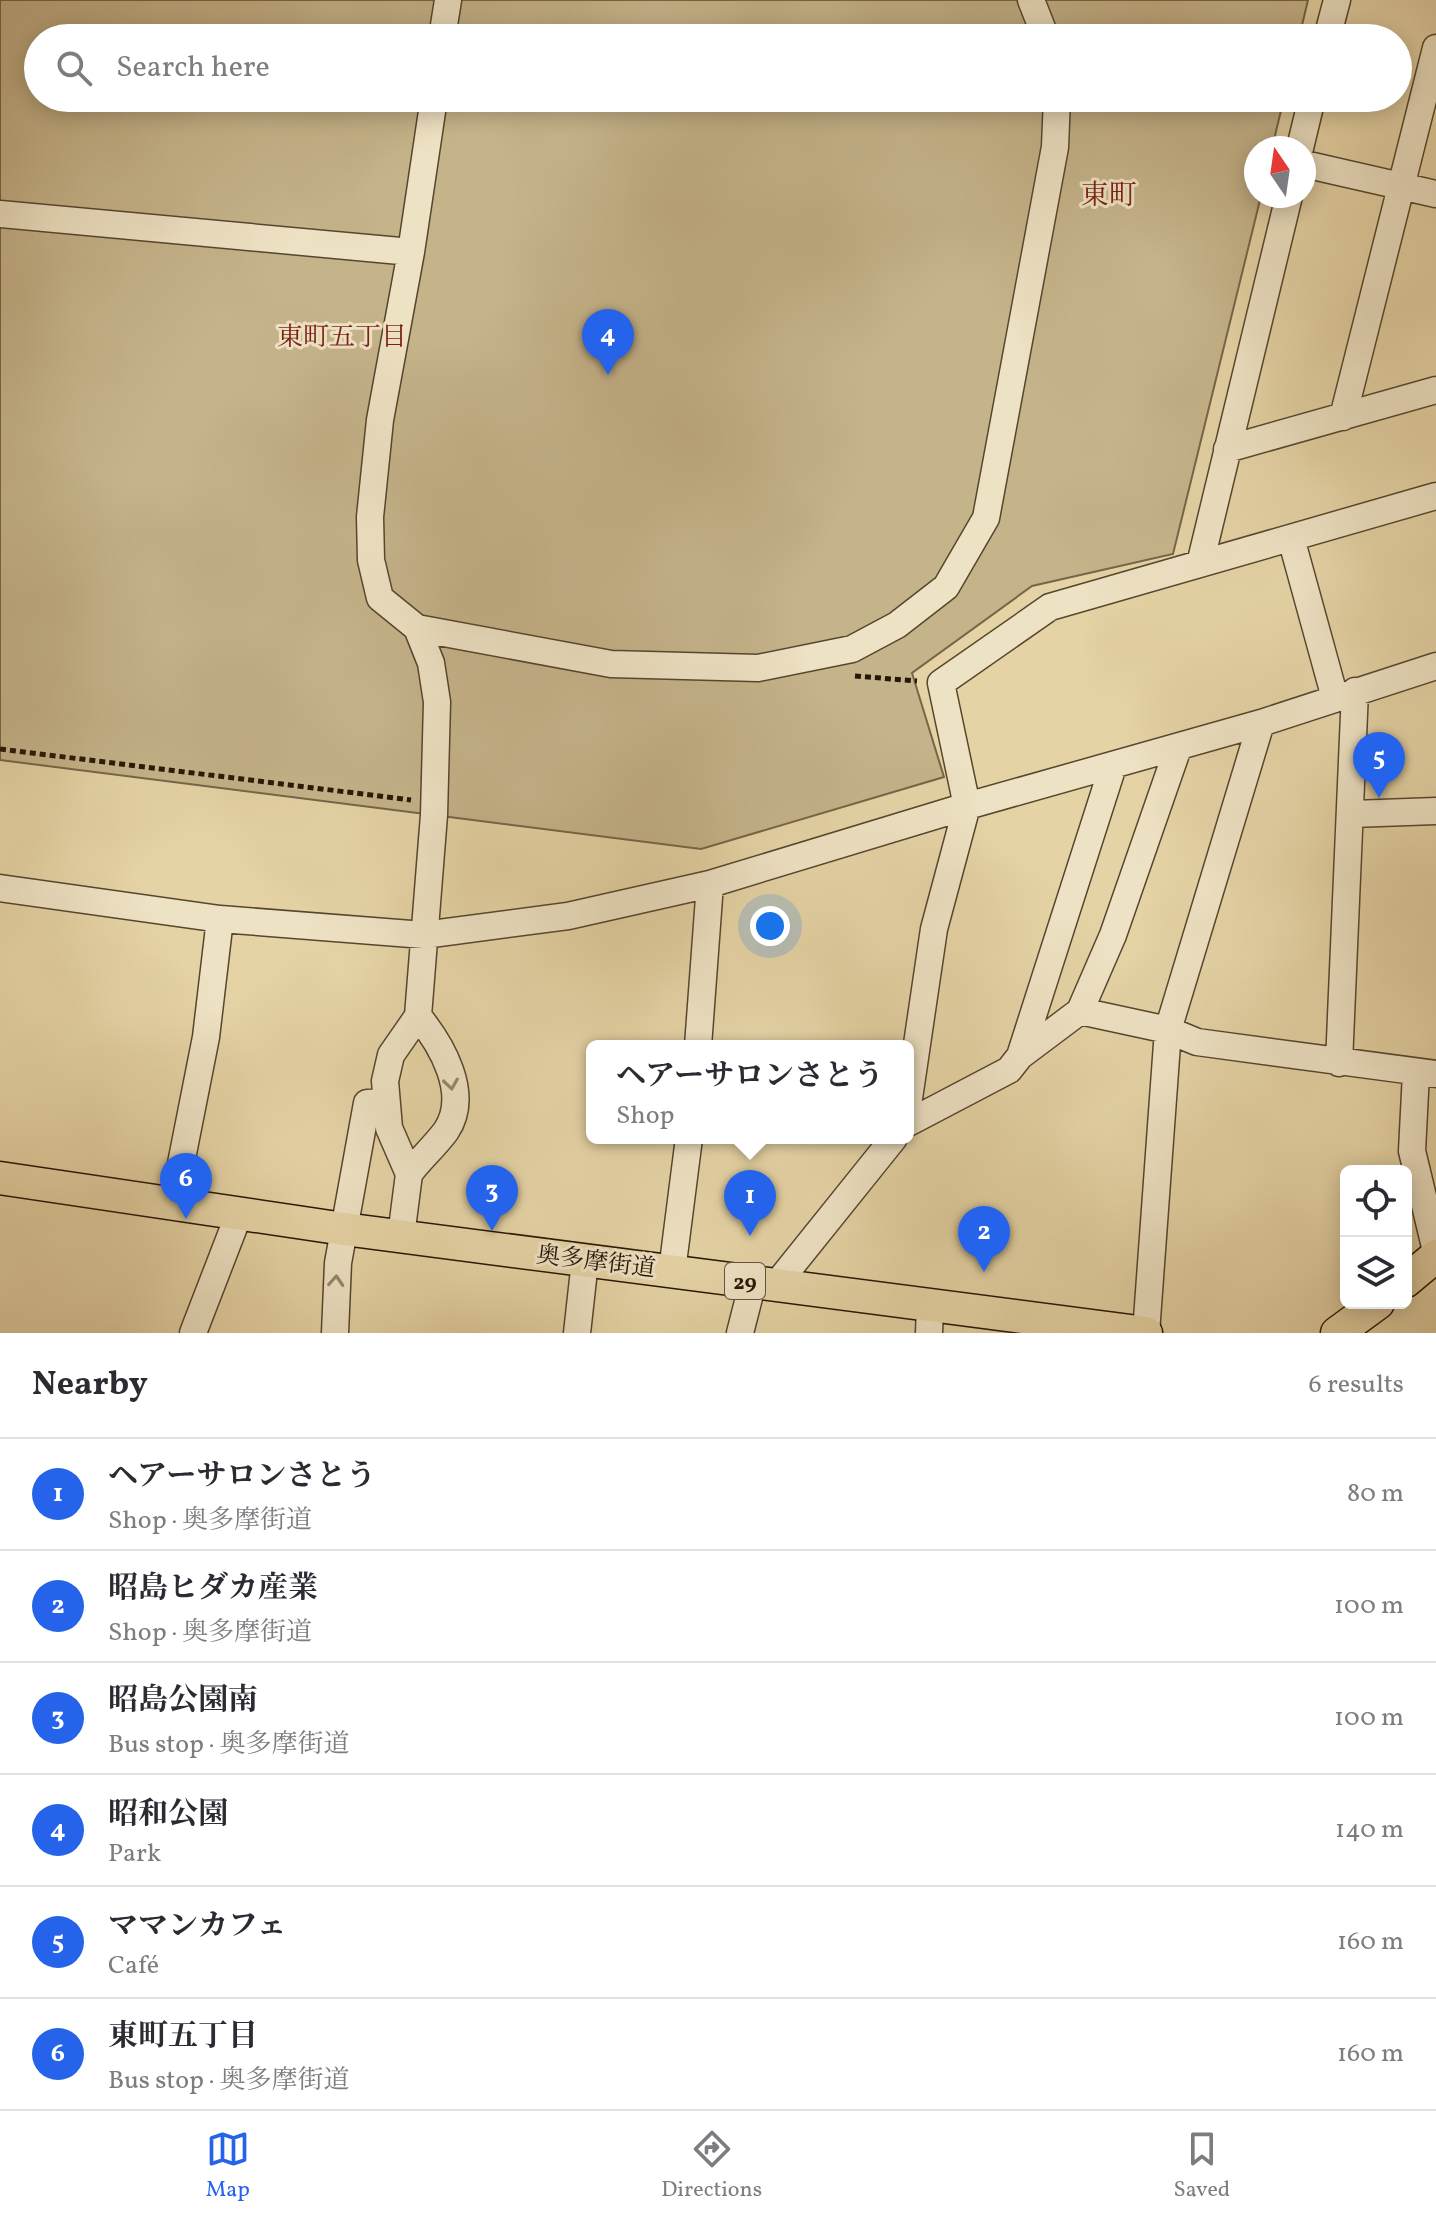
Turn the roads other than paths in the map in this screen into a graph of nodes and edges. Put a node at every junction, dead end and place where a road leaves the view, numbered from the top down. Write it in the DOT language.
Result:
graph roads {
  1 [pos="448,0"];
  2 [pos="1031,0"];
  3 [pos="1337,0"];
  4 [pos="444,24"];
  5 [pos="1040,24"];
  6 [pos="1331,24"];
  7 [pos="1436,48"];
  8 [pos="432,112"];
  9 [pos="1056,112"];
  10 [pos="1309,112"];
  11 [pos="1303,136"];
  12 [pos="1316,167"];
  13 [pos="1400,186"];
  14 [pos="1436,194"];
  15 [pos="1286,208"];
  16 [pos="0,214"];
  17 [pos="411,252"];
  18 [pos="1436,390"];
  19 [pos="1343,417"];
  20 [pos="1227,449"];
  21 [pos="1436,496"];
  22 [pos="1291,538"];
  23 [pos="1200,564"];
  24 [pos="417,628"];
  25 [pos="1436,666"];
  26 [pos="1345,694"];
  27 [pos="1261,723"];
  28 [pos="1178,748"];
  29 [pos="1113,766"];
  30 [pos="967,806"];
  31 [pos="1436,811"];
  32 [pos="1352,814"];
  33 [pos="710,884"];
  34 [pos="0,888"];
  35 [pos="220,919"];
  36 [pos="424,935"];
  37 [pos="1080,1011"];
  38 [pos="418,1016"];
  39 [pos="1168,1030"];
  40 [pos="698,1040"];
  41 [pos="1020,1056"];
  42 [pos="1339,1063"];
  43 [pos="914,1064"];
  44 [pos="1426,1073"];
  45 [pos="386,1102"];
  46 [pos="914,1120"];
  47 [pos="688,1144"];
  48 [pos="889,1144"];
  49 [pos="409,1174"];
  50 [pos="0,1178"];
  51 [pos="173,1204"];
  52 [pos="239,1214"];
  53 [pos="344,1229"];
  54 [pos="401,1236"];
  55 [pos="1436,1254"];
  56 [pos="585,1261"];
  57 [pos="672,1271"];
  58 [pos="1412,1276"];
  59 [pos="764,1284"];
  60 [pos="1370,1309"];
  61 [pos="930,1319"];
  62 [pos="193,1333"];
  63 [pos="335,1333"];
  64 [pos="577,1333"];
  65 [pos="740,1333"];
  66 [pos="1146,1333"];
  67 [pos="1337,1333"];
  1 -- 4 [label="street"];
  2 -- 5 [label="street"];
  3 -- 6 [label="street"];
  7 -- 13 [label="street"];
  8 -- 17 [label="street"];
  9 -- 24 [label="street"];
  10 -- 11 [label="street"];
  12 -- 13 [label="street"];
  13 -- 14 [label="street"];
  13 -- 19 [label="street"];
  15 -- 20 [label="street"];
  16 -- 17 [label="street"];
  17 -- 24 [label="street"];
  18 -- 19 [label="street"];
  19 -- 20 [label="street"];
  20 -- 23 [label="street"];
  21 -- 22 [label="street"];
  22 -- 23 [label="street"];
  22 -- 26 [label="street"];
  23 -- 30 [label="street"];
  24 -- 36 [label="street"];
  25 -- 26 [label="street"];
  26 -- 27 [label="street"];
  26 -- 32 [label="street"];
  27 -- 28 [label="street"];
  27 -- 39 [label="street"];
  28 -- 29 [label="street"];
  28 -- 37 [label="street"];
  29 -- 30 [label="street"];
  29 -- 41 [label="street"];
  30 -- 33 [label="street"];
  30 -- 43 [label="street"];
  31 -- 32 [label="street"];
  32 -- 42 [label="street"];
  33 -- 36 [label="street"];
  33 -- 40 [label="street"];
  34 -- 35 [label="street"];
  35 -- 36 [label="street"];
  35 -- 51 [label="street"];
  36 -- 38 [label="street"];
  37 -- 39 [label="street"];
  37 -- 41 [label="street"];
  38 -- 45 [label="street"];
  38 -- 49 [label="street, one-way"];
  39 -- 42 [label="street"];
  39 -- 66 [label="street"];
  41 -- 46 [label="street"];
  42 -- 44 [label="street"];
  44 -- 55 [label="street"];
  45 -- 49 [label="street"];
  45 -- 53 [label="street"];
  47 -- 57 [label="street"];
  48 -- 59 [label="street"];
  49 -- 54 [label="street"];
  50 -- 51 [label="main road, 奥多摩街道 / 29"];
  51 -- 52 [label="main road, 奥多摩街道 / 29"];
  52 -- 53 [label="main road, 奥多摩街道 / 29"];
  52 -- 62 [label="street"];
  53 -- 54 [label="main road, 奥多摩街道 / 29"];
  63 -- 53 [label="street, one-way"];
  54 -- 56 [label="main road, 奥多摩街道 / 29"];
  55 -- 58 [label="main road"];
  56 -- 57 [label="main road, 奥多摩街道 / 29"];
  56 -- 64 [label="street"];
  57 -- 59 [label="main road, 奥多摩街道 / 29"];
  59 -- 61 [label="main road, 奥多摩街道 / 29"];
  59 -- 65 [label="street"];
  60 -- 67 [label="main road"];
  61 -- 66 [label="main road, 奥多摩街道 / 29"];
}
